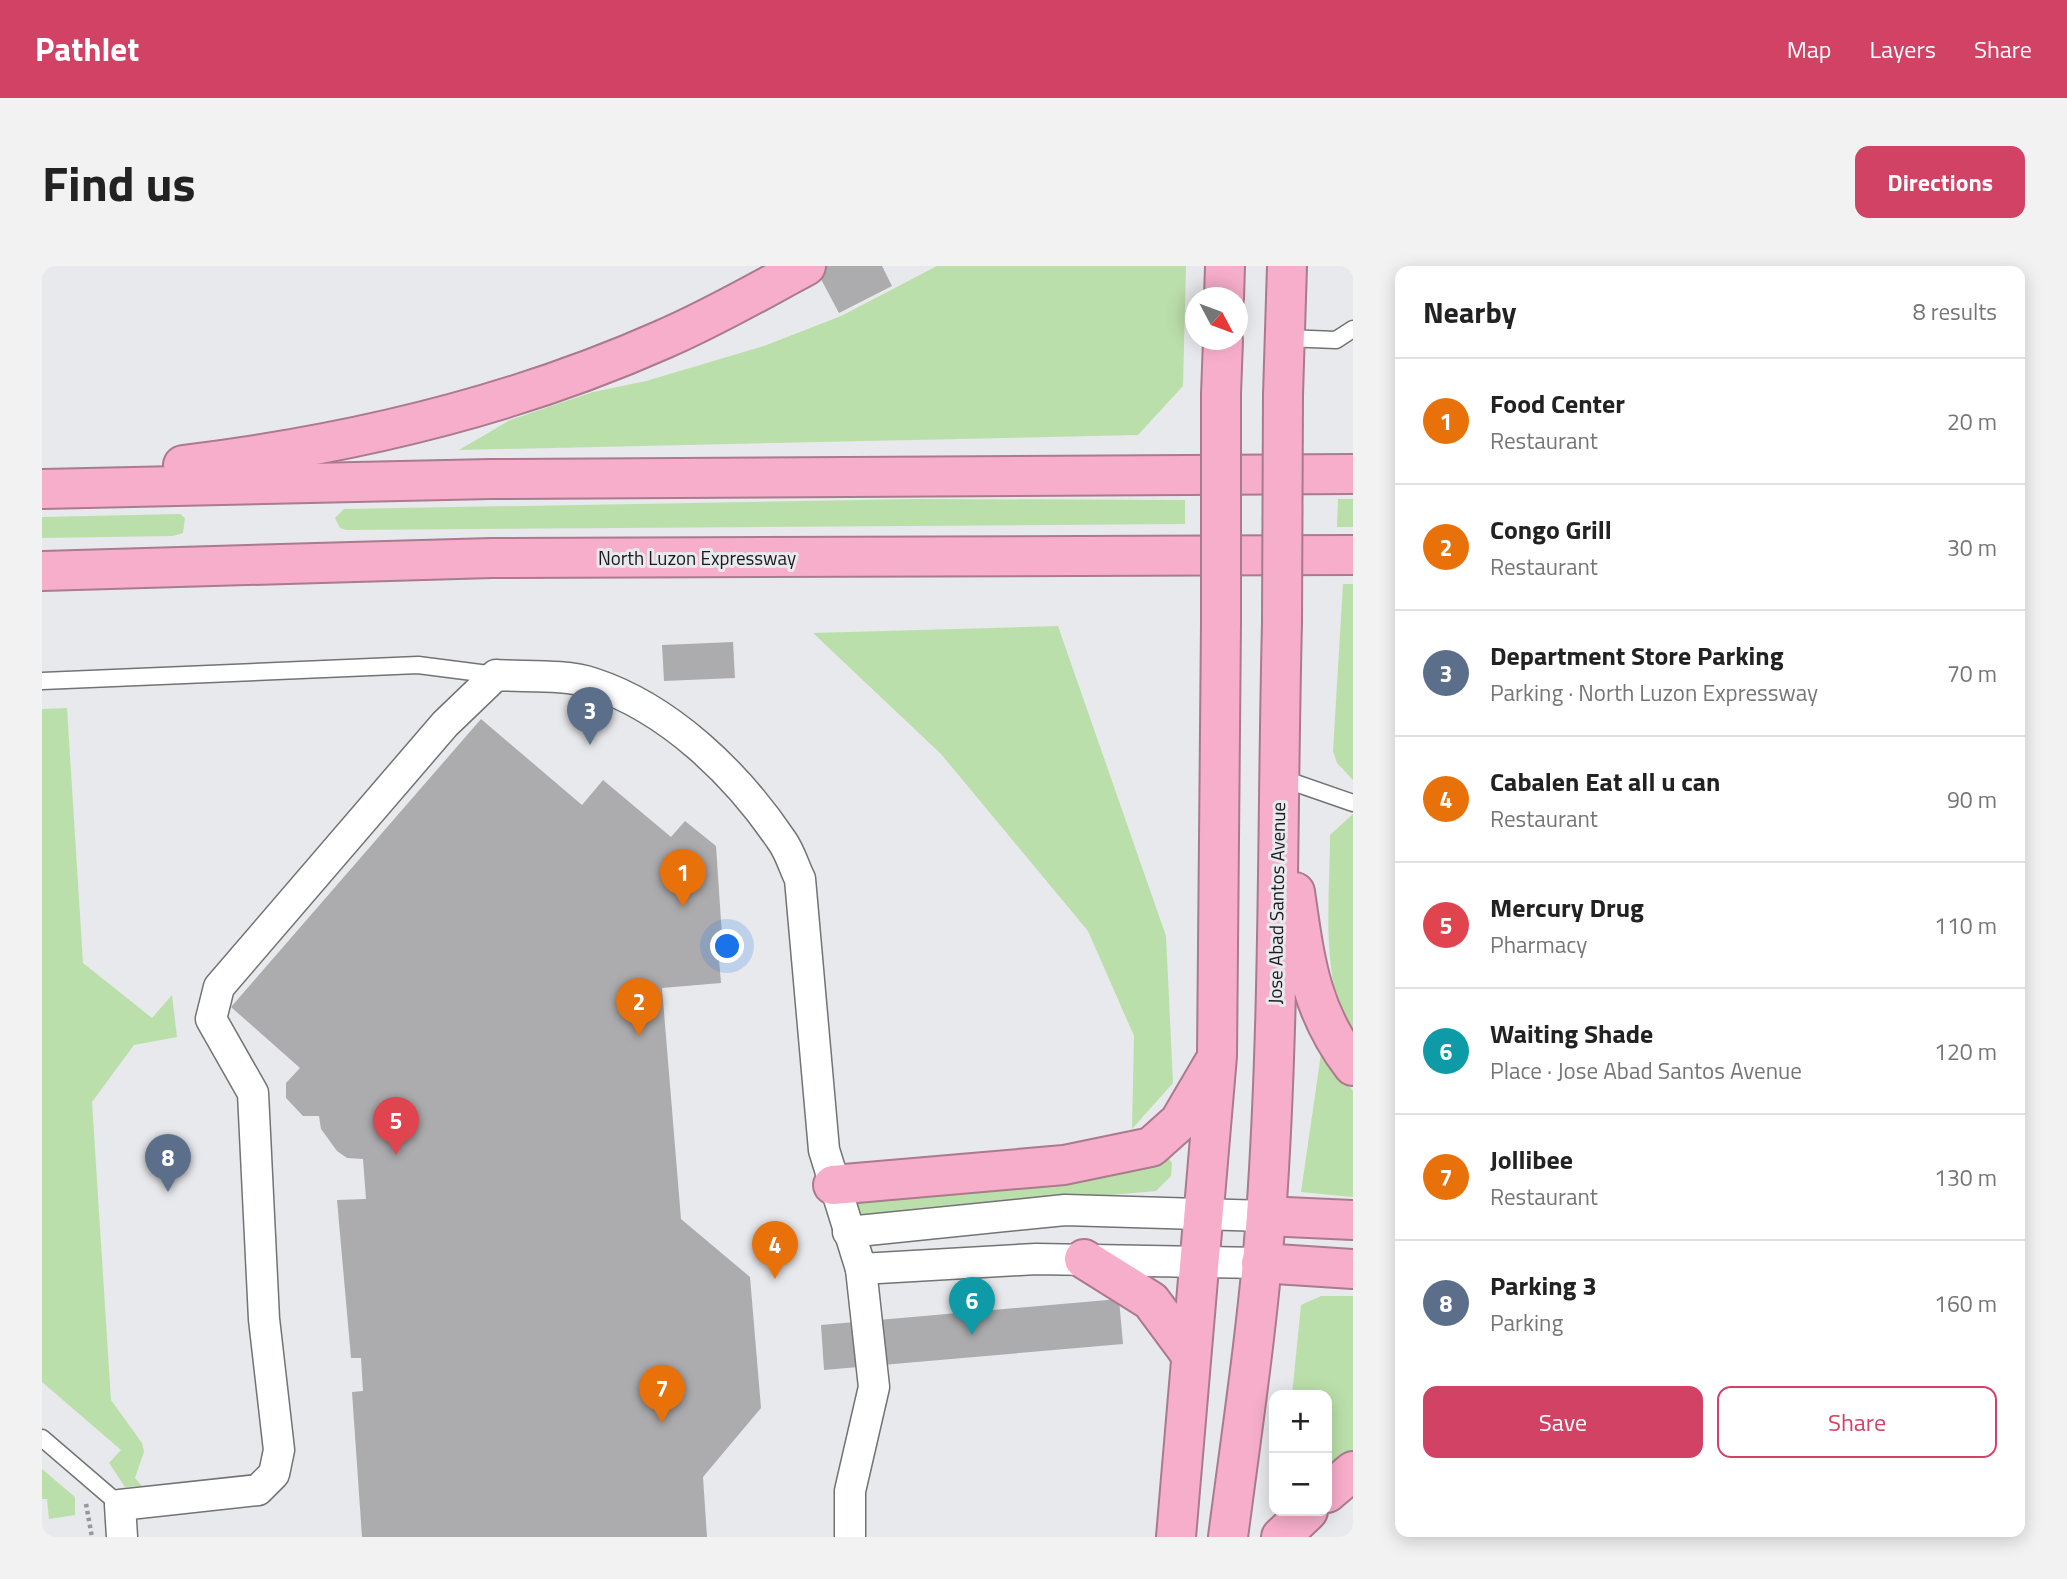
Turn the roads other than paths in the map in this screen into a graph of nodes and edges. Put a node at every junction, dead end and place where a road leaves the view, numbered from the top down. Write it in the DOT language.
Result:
graph roads {
  1 [pos="806,266"];
  2 [pos="1225,266"];
  3 [pos="1287,266"];
  4 [pos="1224,287"];
  5 [pos="1353,329"];
  6 [pos="1285,338"];
  7 [pos="1223,350"];
  8 [pos="1353,474"];
  9 [pos="42,482"];
  10 [pos="42,489"];
  11 [pos="1353,555"];
  12 [pos="42,571"];
  13 [pos="496,675"];
  14 [pos="42,681"];
  15 [pos="1278,777"];
  16 [pos="1353,803"];
  17 [pos="1217,1056"];
  18 [pos="1353,1066"];
  19 [pos="833,1185"];
  20 [pos="1205,1212"];
  21 [pos="1266,1216"];
  22 [pos="1353,1220"];
  23 [pos="848,1231"];
  24 [pos="1084,1259"];
  25 [pos="1200,1262"];
  26 [pos="1261,1263"];
  27 [pos="861,1269"];
  28 [pos="1353,1269"];
  29 [pos="1191,1355"];
  30 [pos="42,1438"];
  31 [pos="1353,1471"];
  32 [pos="1332,1489"];
  33 [pos="120,1504"];
  34 [pos="1303,1516"];
  35 [pos="122,1537"];
  36 [pos="850,1537"];
  37 [pos="1176,1537"];
  38 [pos="1228,1537"];
  39 [pos="1281,1537"];
  1 -- 9 [label="highway"];
  2 -- 4 [label="highway"];
  3 -- 6 [label="highway, Jose Abad Santos Avenue"];
  5 -- 6 [label="lane"];
  6 -- 15 [label="highway, Jose Abad Santos Avenue, bridge"];
  7 -- 17 [label="highway, bridge"];
  8 -- 10 [label="highway"];
  11 -- 12 [label="highway, North Luzon Expressway"];
  13 -- 14 [label="lane"];
  13 -- 19 [label="street"];
  13 -- 33 [label="street"];
  15 -- 16 [label="lane"];
  15 -- 18 [label="highway"];
  15 -- 21 [label="highway, Jose Abad Santos Avenue"];
  17 -- 19 [label="highway"];
  17 -- 20 [label="highway"];
  19 -- 23 [label="street"];
  20 -- 21 [label="street"];
  20 -- 23 [label="street"];
  20 -- 25 [label="highway"];
  21 -- 22 [label="highway"];
  21 -- 26 [label="highway, Jose Abad Santos Avenue"];
  23 -- 27 [label="street"];
  24 -- 25 [label="street"];
  24 -- 27 [label="street"];
  24 -- 29 [label="highway"];
  25 -- 26 [label="street"];
  25 -- 29 [label="highway"];
  26 -- 28 [label="highway"];
  26 -- 38 [label="highway, Jose Abad Santos Avenue"];
  27 -- 36 [label="street"];
  29 -- 37 [label="highway"];
  30 -- 33 [label="lane"];
  31 -- 32 [label="highway"];
  33 -- 35 [label="street"];
  34 -- 39 [label="highway"];
}
